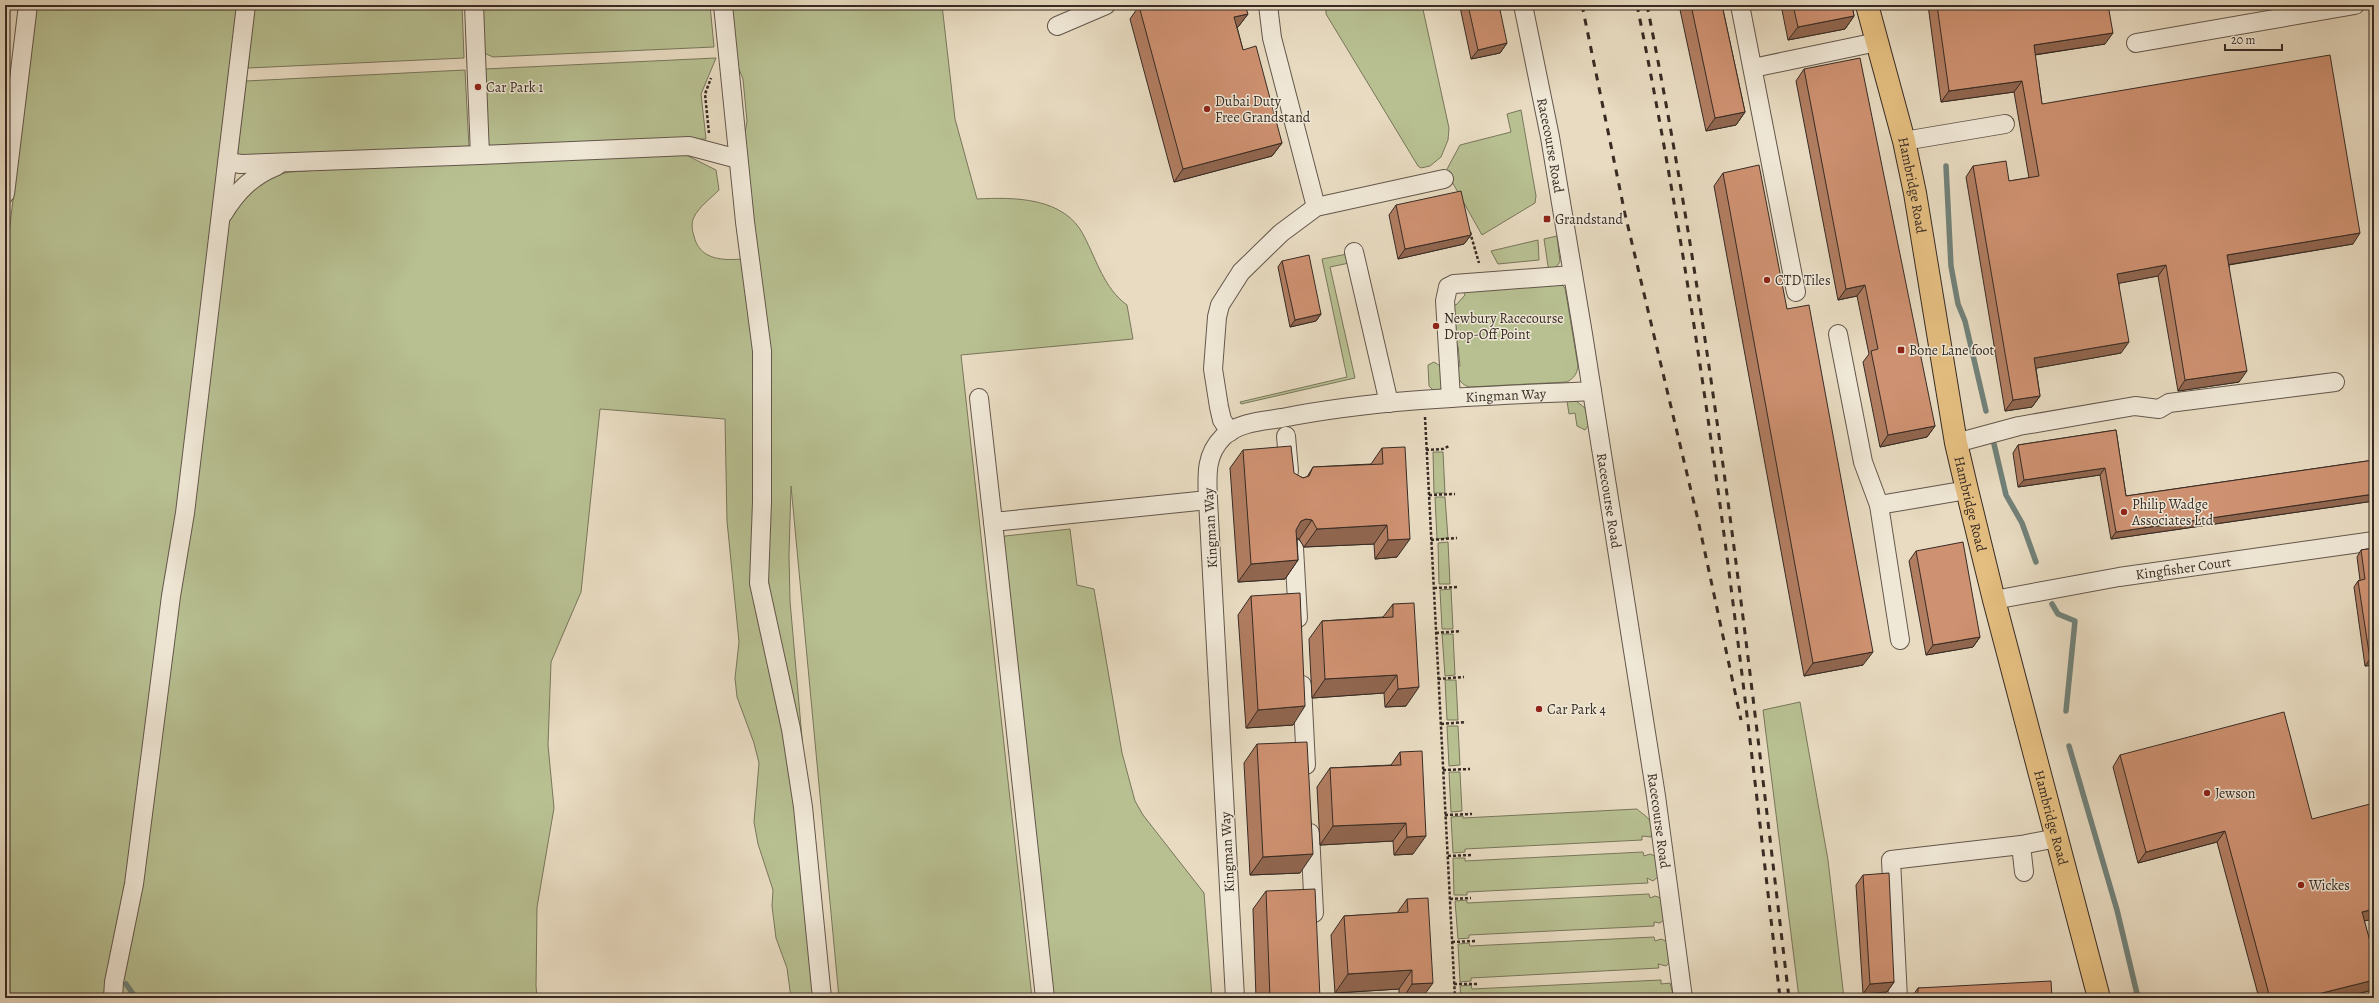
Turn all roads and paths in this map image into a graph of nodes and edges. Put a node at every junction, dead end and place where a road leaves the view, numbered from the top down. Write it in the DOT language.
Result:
graph roads {
  1 [pos="28,5"];
  2 [pos="246,5"];
  3 [pos="474,5"];
  4 [pos="723,5"];
  5 [pos="1106,5"];
  6 [pos="1268,5"];
  7 [pos="1523,5"];
  8 [pos="1740,5"];
  9 [pos="1867,5"];
  10 [pos="2355,5"];
  11 [pos="1057,26"];
  12 [pos="1877,42"];
  13 [pos="2136,42"];
  14 [pos="1753,68"];
  15 [pos="2004,124"];
  16 [pos="1904,141"];
  17 [pos="480,155"];
  18 [pos="738,159"];
  19 [pos="228,162"];
  20 [pos="282,163"];
  21 [pos="1444,179"];
  22 [pos="5,194"];
  23 [pos="1316,208"];
  24 [pos="221,216"];
  25 [pos="1469,229"];
  26 [pos="1354,252"];
  27 [pos="1573,275"];
  28 [pos="1482,281"];
  29 [pos="1796,292"];
  30 [pos="1838,334"];
  31 [pos="2335,382"];
  32 [pos="1592,391"];
  33 [pos="979,398"];
  34 [pos="1451,398"];
  35 [pos="1424,400"];
  36 [pos="1389,403"];
  37 [pos="1282,426"];
  38 [pos="1230,432"];
  39 [pos="1956,443"];
  40 [pos="1449,446"];
  41 [pos="1426,450"];
  42 [pos="1290,486"];
  43 [pos="1967,490"];
  44 [pos="1454,494"];
  45 [pos="1429,495"];
  46 [pos="1208,500"];
  47 [pos="1879,505"];
  48 [pos="993,522"];
  49 [pos="1456,538"];
  50 [pos="1431,540"];
  51 [pos="2374,541"];
  52 [pos="1294,548"];
  53 [pos="1458,586"];
  54 [pos="1434,588"];
  55 [pos="1994,600"];
  56 [pos="1461,631"];
  57 [pos="1436,633"];
  58 [pos="1299,634"];
  59 [pos="1900,640"];
  60 [pos="1301,666"];
  61 [pos="1464,677"];
  62 [pos="1438,679"];
  63 [pos="1466,722"];
  64 [pos="1441,724"];
  65 [pos="1470,769"];
  66 [pos="1443,770"];
  67 [pos="1307,782"];
  68 [pos="1309,813"];
  69 [pos="1472,814"];
  70 [pos="1445,815"];
  71 [pos="2057,838"];
  72 [pos="2021,845"];
  73 [pos="1471,855"];
  74 [pos="1448,856"];
  75 [pos="2024,872"];
  76 [pos="1471,898"];
  77 [pos="1450,899"];
  78 [pos="1314,929"];
  79 [pos="1475,941"];
  80 [pos="1452,942"];
  81 [pos="1454,984"];
  82 [pos="1478,984"];
  83 [pos="113,998"];
  84 [pos="822,998"];
  85 [pos="1045,998"];
  86 [pos="1235,998"];
  87 [pos="1455,998"];
  88 [pos="1683,998"];
  89 [pos="1898,998"];
  90 [pos="2099,998"];
  1 -- 22 [label="street"];
  2 -- 19 [label="street"];
  3 -- 17 [label="street"];
  4 -- 18 [label="street"];
  5 -- 11 [label="street"];
  6 -- 23 [label="street"];
  7 -- 27 [label="street, Racecourse Road"];
  8 -- 14 [label="street"];
  9 -- 12 [label="main road, Hambridge Road"];
  10 -- 13 [label="street"];
  12 -- 14 [label="street"];
  12 -- 16 [label="main road, Hambridge Road"];
  14 -- 29 [label="street"];
  15 -- 16 [label="street"];
  16 -- 39 [label="main road, Hambridge Road"];
  17 -- 18 [label="street"];
  17 -- 20 [label="street"];
  18 -- 84 [label="street"];
  19 -- 20 [label="street"];
  19 -- 24 [label="street"];
  20 -- 24 [label="street"];
  21 -- 23 [label="street"];
  23 -- 38 [label="street"];
  24 -- 83 [label="street"];
  25 -- 28 [label="path"];
  26 -- 36 [label="street"];
  27 -- 28 [label="street"];
  27 -- 32 [label="street, Racecourse Road"];
  28 -- 34 [label="street"];
  30 -- 47 [label="street"];
  31 -- 39 [label="street"];
  32 -- 34 [label="street, Kingman Way"];
  32 -- 88 [label="street, Racecourse Road"];
  33 -- 48 [label="street"];
  34 -- 35 [label="street, Kingman Way"];
  35 -- 36 [label="street, Kingman Way"];
  35 -- 41 [label="path"];
  36 -- 37 [label="street, Kingman Way"];
  37 -- 38 [label="street, Kingman Way"];
  37 -- 42 [label="street"];
  38 -- 46 [label="street, Kingman Way"];
  39 -- 43 [label="main road, Hambridge Road"];
  40 -- 41 [label="path"];
  41 -- 45 [label="path"];
  43 -- 47 [label="street"];
  43 -- 55 [label="main road, Hambridge Road"];
  44 -- 45 [label="path"];
  45 -- 50 [label="path"];
  46 -- 48 [label="street"];
  46 -- 86 [label="street, Kingman Way"];
  47 -- 59 [label="street"];
  48 -- 85 [label="street"];
  49 -- 50 [label="path"];
  50 -- 54 [label="path"];
  51 -- 55 [label="street, Kingfisher Court"];
  52 -- 58 [label="street"];
  53 -- 54 [label="path"];
  54 -- 57 [label="path"];
  55 -- 71 [label="main road, Hambridge Road"];
  56 -- 57 [label="path"];
  57 -- 62 [label="path"];
  60 -- 67 [label="street"];
  61 -- 62 [label="path"];
  62 -- 64 [label="path"];
  63 -- 64 [label="path"];
  64 -- 66 [label="path"];
  65 -- 66 [label="path"];
  66 -- 70 [label="path"];
  68 -- 78 [label="street"];
  69 -- 70 [label="path"];
  70 -- 74 [label="path"];
  71 -- 72 [label="street"];
  71 -- 90 [label="main road, Hambridge Road"];
  72 -- 75 [label="street"];
  72 -- 89 [label="street"];
  73 -- 74 [label="path"];
  74 -- 77 [label="path"];
  76 -- 77 [label="path"];
  77 -- 80 [label="path"];
  79 -- 80 [label="path"];
  80 -- 81 [label="path"];
  81 -- 82 [label="path"];
  81 -- 87 [label="path"];
}
